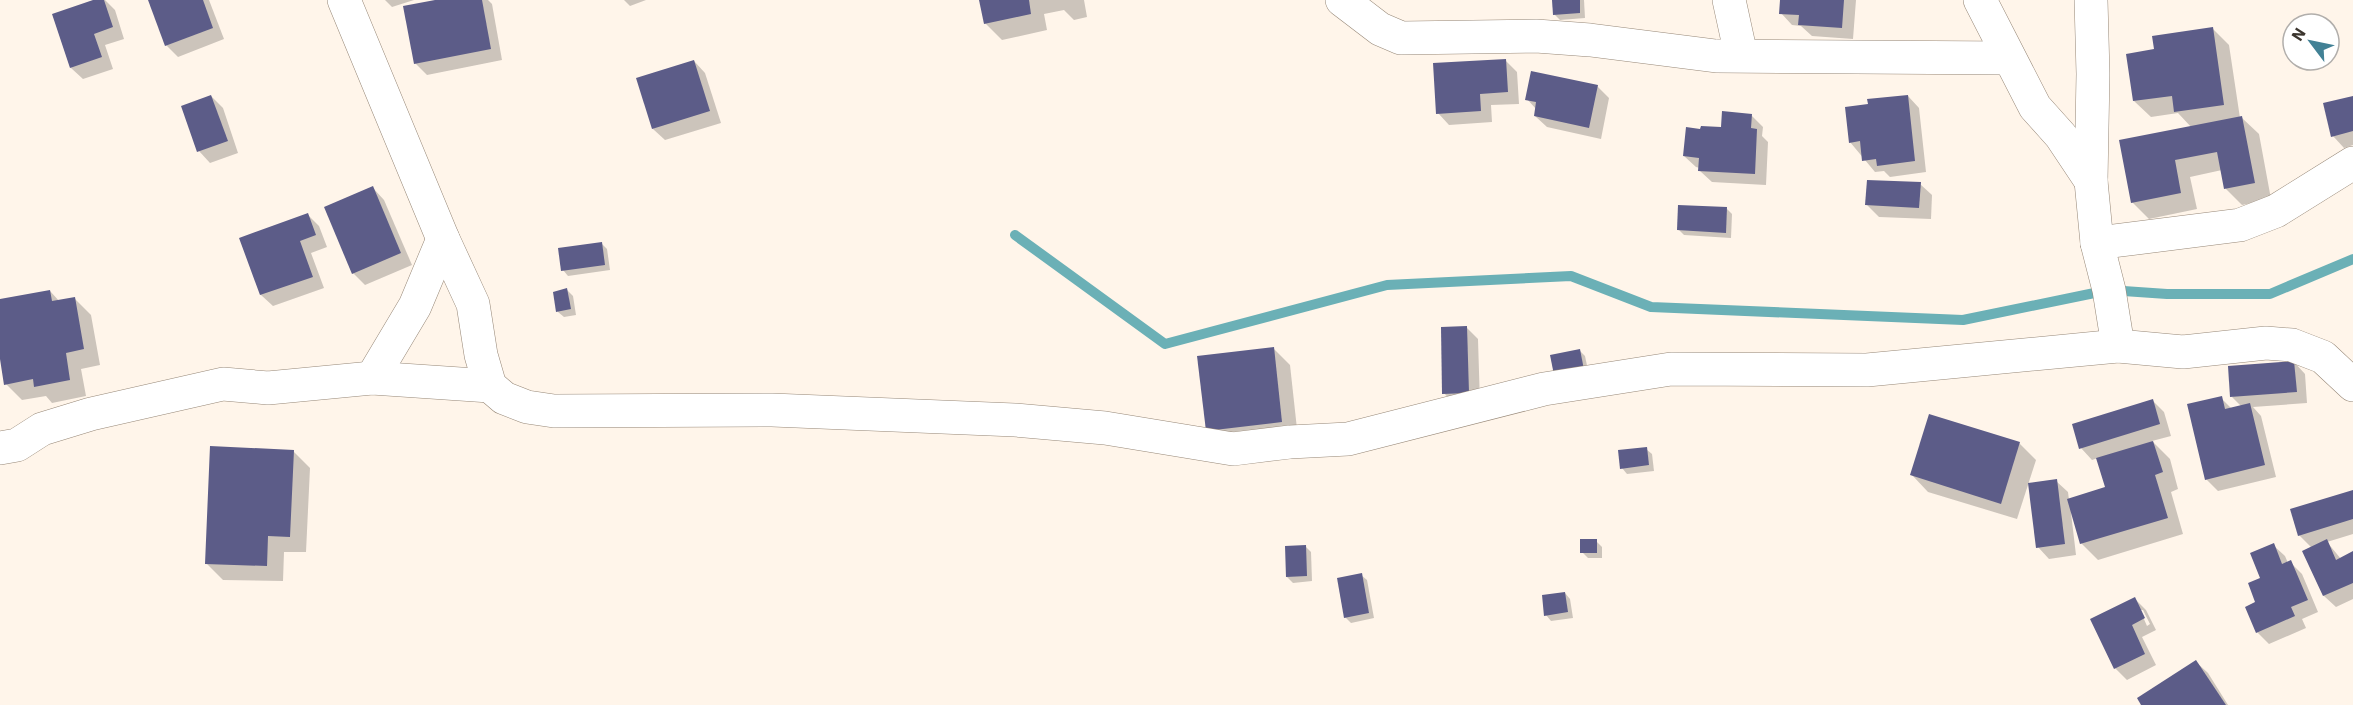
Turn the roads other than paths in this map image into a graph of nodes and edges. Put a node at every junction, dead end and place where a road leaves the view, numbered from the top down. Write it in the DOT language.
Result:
graph roads {
  1 [pos="344,0"];
  2 [pos="1342,0"];
  3 [pos="1729,0"];
  4 [pos="1980,0"];
  5 [pos="2091,0"];
  6 [pos="1741,56"];
  7 [pos="2009,58"];
  8 [pos="2353,163"];
  9 [pos="2091,181"];
  10 [pos="443,239"];
  11 [pos="2097,243"];
  12 [pos="2118,346"];
  13 [pos="372,378"];
  14 [pos="2353,385"];
  15 [pos="490,386"];
  16 [pos="0,448"];
  1 -- 10 [label="street"];
  2 -- 6 [label="street"];
  3 -- 6 [label="street"];
  4 -- 7 [label="street"];
  5 -- 9 [label="street"];
  6 -- 7 [label="street"];
  7 -- 9 [label="street"];
  8 -- 11 [label="street"];
  9 -- 11 [label="street"];
  10 -- 13 [label="street"];
  10 -- 15 [label="street"];
  11 -- 12 [label="street"];
  12 -- 14 [label="street"];
  12 -- 15 [label="street"];
  13 -- 15 [label="street"];
  13 -- 16 [label="street"];
}
